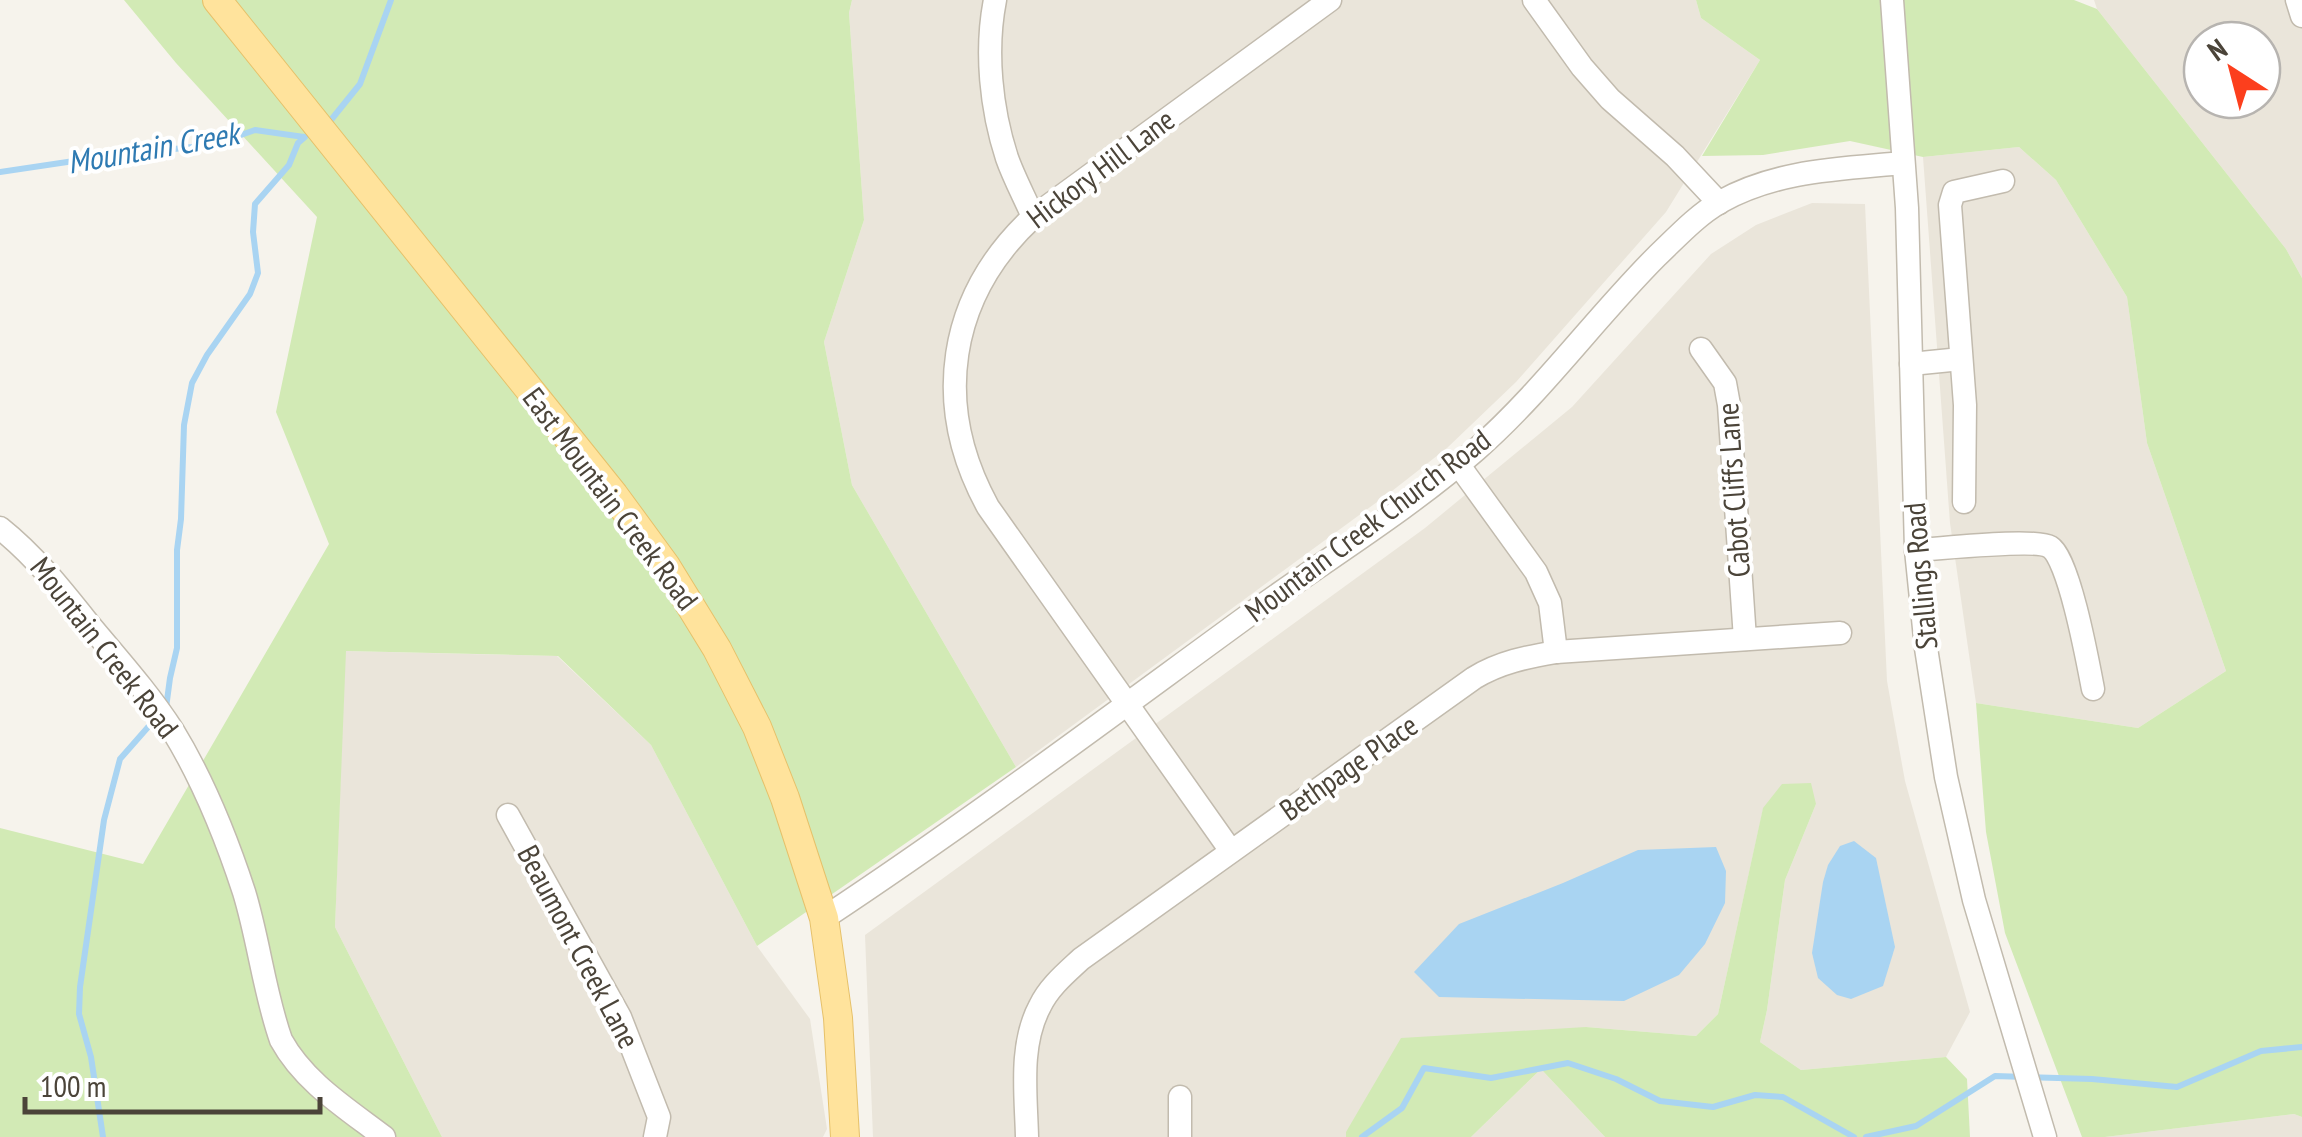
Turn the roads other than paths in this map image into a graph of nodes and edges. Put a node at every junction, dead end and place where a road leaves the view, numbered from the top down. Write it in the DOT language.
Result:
graph roads {
  1 [pos="217,0"];
  2 [pos="995,0"];
  3 [pos="1330,0"];
  4 [pos="1534,0"];
  5 [pos="1892,0"];
  6 [pos="2297,0"];
  7 [pos="2302,16"];
  8 [pos="1903,163"];
  9 [pos="2003,182"];
  10 [pos="1719,202"];
  11 [pos="1033,217"];
  12 [pos="1701,349"];
  13 [pos="1961,358"];
  14 [pos="1911,364"];
  15 [pos="1458,464"];
  16 [pos="1964,502"];
  17 [pos="0,528"];
  18 [pos="1916,550"];
  19 [pos="1840,633"];
  20 [pos="1745,639"];
  21 [pos="1556,652"];
  22 [pos="2093,689"];
  23 [pos="1126,704"];
  24 [pos="508,814"];
  25 [pos="1231,852"];
  26 [pos="824,918"];
  27 [pos="1180,1097"];
  28 [pos="384,1137"];
  29 [pos="656,1137"];
  30 [pos="845,1137"];
  31 [pos="1027,1137"];
  32 [pos="1180,1137"];
  33 [pos="2045,1137"];
  1 -- 26 [label="main road, East Mountain Creek Road"];
  2 -- 11 [label="street"];
  3 -- 11 [label="street, Hickory Hill Lane"];
  4 -- 10 [label="street"];
  5 -- 8 [label="street, Stallings Road"];
  6 -- 7 [label="street"];
  8 -- 10 [label="street, Mountain Creek Church Road"];
  8 -- 14 [label="street, Stallings Road"];
  9 -- 13 [label="street"];
  10 -- 15 [label="street, Mountain Creek Church Road"];
  11 -- 23 [label="street, Hickory Hill Lane"];
  12 -- 20 [label="street, Cabot Cliffs Lane"];
  13 -- 14 [label="street"];
  13 -- 16 [label="street"];
  14 -- 18 [label="street, Stallings Road"];
  15 -- 21 [label="street"];
  15 -- 23 [label="street, Mountain Creek Church Road"];
  17 -- 28 [label="street, Mountain Creek Road"];
  18 -- 22 [label="street"];
  18 -- 33 [label="street, Stallings Road"];
  19 -- 20 [label="street, Bethpage Place"];
  20 -- 21 [label="street, Bethpage Place"];
  21 -- 25 [label="street, Bethpage Place"];
  23 -- 25 [label="street, Hickory Hill Lane"];
  23 -- 26 [label="street, Mountain Creek Church Road"];
  24 -- 29 [label="street, Beaumont Creek Lane"];
  25 -- 31 [label="street, Bethpage Place"];
  26 -- 30 [label="main road, East Mountain Creek Road"];
  27 -- 32 [label="street"];
}
